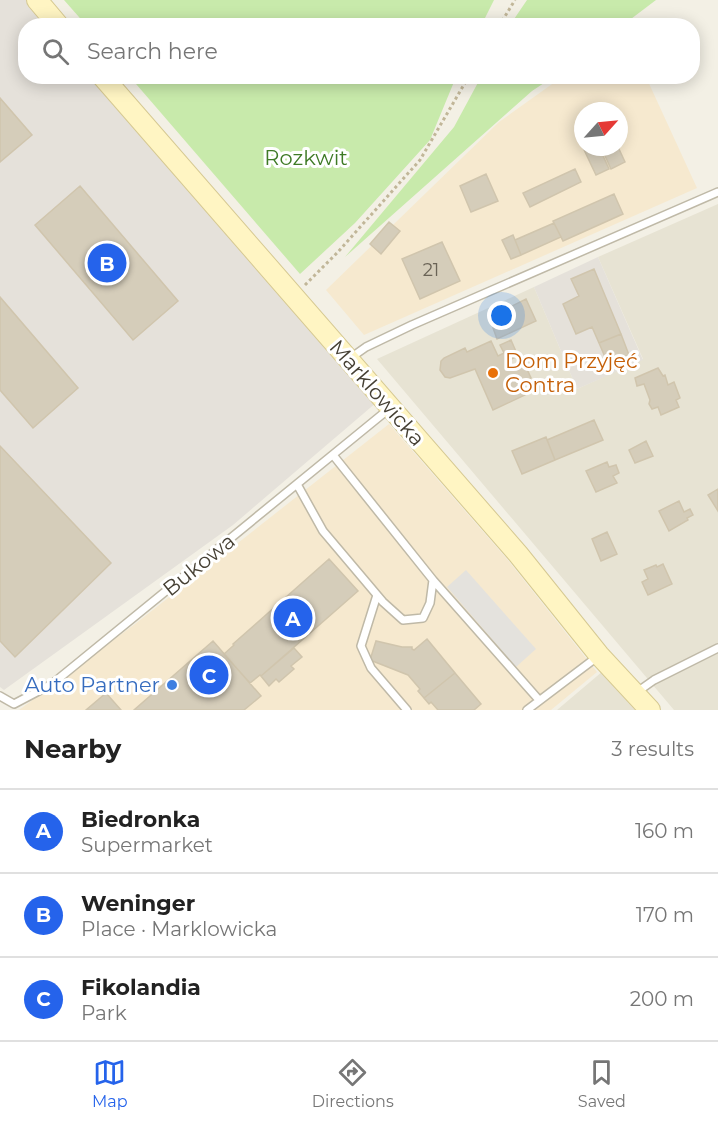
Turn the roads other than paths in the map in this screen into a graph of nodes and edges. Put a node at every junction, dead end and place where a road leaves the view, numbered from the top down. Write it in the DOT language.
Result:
graph roads {
  1 [pos="37,0"];
  2 [pos="52,18"];
  3 [pos="109,84"];
  4 [pos="718,192"];
  5 [pos="348,359"];
  6 [pos="391,408"];
  7 [pos="333,455"];
  8 [pos="298,486"];
  9 [pos="433,580"];
  10 [pos="377,595"];
  11 [pos="718,648"];
  12 [pos="600,655"];
  13 [pos="635,694"];
  14 [pos="0,696"];
  15 [pos="539,700"];
  16 [pos="407,710"];
  17 [pos="527,710"];
  18 [pos="650,710"];
  1 -- 2 [label="main road"];
  3 -- 5 [label="main road, Marklowicka"];
  4 -- 5 [label="lane"];
  5 -- 6 [label="main road, Marklowicka"];
  6 -- 7 [label="lane, Bukowa"];
  6 -- 12 [label="main road, Marklowicka"];
  7 -- 8 [label="lane, Bukowa"];
  7 -- 9 [label="lane"];
  8 -- 10 [label="lane"];
  8 -- 14 [label="lane, Bukowa"];
  9 -- 10 [label="lane"];
  9 -- 15 [label="lane"];
  10 -- 16 [label="lane"];
  11 -- 13 [label="lane"];
  12 -- 13 [label="main road, Marklowicka"];
  12 -- 15 [label="lane"];
  13 -- 18 [label="main road, Marklowicka"];
  15 -- 17 [label="lane"];
}
